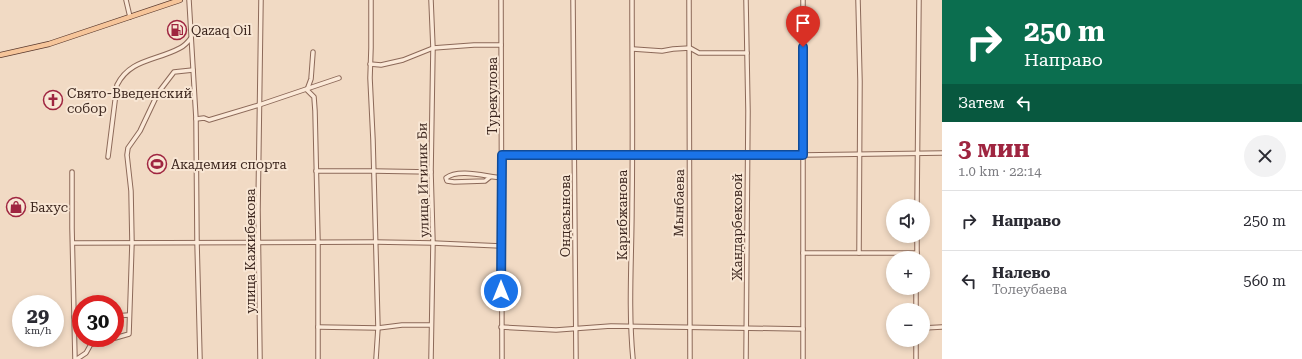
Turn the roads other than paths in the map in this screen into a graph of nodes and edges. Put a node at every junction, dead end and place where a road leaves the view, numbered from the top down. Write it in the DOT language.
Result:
graph roads {
  1 [pos="126,0"];
  2 [pos="180,0"];
  3 [pos="189,0"];
  4 [pos="261,0"];
  5 [pos="371,0"];
  6 [pos="431,0"];
  7 [pos="501,0"];
  8 [pos="573,0"];
  9 [pos="632,0"];
  10 [pos="689,0"];
  11 [pos="746,0"];
  12 [pos="803,0"];
  13 [pos="858,0"];
  14 [pos="919,0"];
  15 [pos="130,17"];
  16 [pos="191,38"];
  17 [pos="501,45"];
  18 [pos="433,48"];
  19 [pos="690,48"];
  20 [pos="633,49"];
  21 [pos="313,52"];
  22 [pos="747,53"];
  23 [pos="0,55"];
  24 [pos="370,64"];
  25 [pos="193,70"];
  26 [pos="339,78"];
  27 [pos="307,90"];
  28 [pos="259,105"];
  29 [pos="196,119"];
  30 [pos="942,153"];
  31 [pos="860,154"];
  32 [pos="917,154"];
  33 [pos="502,155"];
  34 [pos="575,155"];
  35 [pos="632,155"];
  36 [pos="690,155"];
  37 [pos="748,155"];
  38 [pos="803,155"];
  39 [pos="108,158"];
  40 [pos="316,171"];
  41 [pos="374,171"];
  42 [pos="72,172"];
  43 [pos="431,172"];
  44 [pos="490,177"];
  45 [pos="502,178"];
  46 [pos="917,199"];
  47 [pos="197,242"];
  48 [pos="259,242"];
  49 [pos="318,242"];
  50 [pos="375,242"];
  51 [pos="73,243"];
  52 [pos="132,243"];
  53 [pos="434,243"];
  54 [pos="501,246"];
  55 [pos="803,253"];
  56 [pos="859,254"];
  57 [pos="886,254"];
  58 [pos="74,295"];
  59 [pos="124,315"];
  60 [pos="129,315"];
  61 [pos="431,325"];
  62 [pos="318,327"];
  63 [pos="501,327"];
  64 [pos="630,327"];
  65 [pos="690,327"];
  66 [pos="942,327"];
  67 [pos="378,328"];
  68 [pos="576,328"];
  69 [pos="746,328"];
  70 [pos="803,328"];
  71 [pos="930,328"];
  72 [pos="124,335"];
  73 [pos="75,347"];
  74 [pos="88,347"];
  75 [pos="916,347"];
  76 [pos="76,359"];
  77 [pos="200,359"];
  78 [pos="260,359"];
  79 [pos="318,359"];
  80 [pos="376,359"];
  81 [pos="431,359"];
  82 [pos="502,359"];
  83 [pos="576,359"];
  84 [pos="633,359"];
  85 [pos="690,359"];
  86 [pos="746,359"];
  87 [pos="803,359"];
  88 [pos="916,359"];
  1 -- 15 [label="street"];
  2 -- 15 [label="main road"];
  3 -- 16 [label="street"];
  4 -- 28 [label="street, улица Кажибекова"];
  5 -- 24 [label="street"];
  6 -- 18 [label="street, улица Игилик Би"];
  7 -- 17 [label="street, Турекулова"];
  8 -- 34 [label="street, Ондасынова"];
  9 -- 20 [label="street, Карибжанова"];
  10 -- 19 [label="street, Мынбаева"];
  11 -- 22 [label="street, Жандарбековой"];
  12 -- 38 [label="street"];
  13 -- 31 [label="street"];
  14 -- 32 [label="street"];
  15 -- 23 [label="main road"];
  16 -- 25 [label="street"];
  16 -- 39 [label="street"];
  17 -- 18 [label="street"];
  17 -- 33 [label="street, Турекулова"];
  18 -- 24 [label="street"];
  18 -- 43 [label="street, улица Игилик Би"];
  19 -- 20 [label="street"];
  19 -- 22 [label="street"];
  19 -- 36 [label="street, Мынбаева"];
  20 -- 35 [label="street, Карибжанова"];
  21 -- 27 [label="street"];
  22 -- 37 [label="street, Жандарбековой"];
  24 -- 41 [label="street"];
  25 -- 29 [label="street"];
  25 -- 52 [label="street"];
  26 -- 27 [label="street"];
  27 -- 28 [label="street"];
  27 -- 40 [label="street"];
  28 -- 29 [label="street"];
  28 -- 48 [label="street, улица Кажибекова"];
  29 -- 47 [label="street"];
  30 -- 32 [label="street"];
  31 -- 32 [label="street"];
  31 -- 38 [label="street"];
  31 -- 56 [label="street"];
  32 -- 46 [label="street"];
  33 -- 34 [label="street"];
  33 -- 45 [label="street, Турекулова"];
  34 -- 35 [label="street"];
  34 -- 68 [label="street, Ондасынова"];
  35 -- 36 [label="street"];
  35 -- 64 [label="street, Карибжанова"];
  36 -- 37 [label="street"];
  36 -- 65 [label="street, Мынбаева"];
  37 -- 38 [label="street"];
  37 -- 69 [label="street, Жандарбековой"];
  38 -- 55 [label="street"];
  40 -- 41 [label="street"];
  40 -- 49 [label="street"];
  41 -- 43 [label="street"];
  41 -- 50 [label="street"];
  42 -- 51 [label="street"];
  43 -- 53 [label="street, улица Игилик Би"];
  44 -- 44 [label="street"];
  44 -- 45 [label="street"];
  45 -- 54 [label="street, Турекулова"];
  47 -- 48 [label="street"];
  47 -- 52 [label="street"];
  47 -- 77 [label="street"];
  48 -- 49 [label="street"];
  48 -- 78 [label="street, улица Кажибекова"];
  49 -- 50 [label="street"];
  49 -- 62 [label="street"];
  50 -- 53 [label="street"];
  50 -- 67 [label="street"];
  51 -- 52 [label="street"];
  51 -- 58 [label="street"];
  52 -- 60 [label="street"];
  53 -- 54 [label="street"];
  53 -- 61 [label="street, улица Игилик Би"];
  54 -- 63 [label="street, Турекулова"];
  55 -- 56 [label="street"];
  55 -- 70 [label="street"];
  56 -- 57 [label="street"];
  59 -- 60 [label="street"];
  60 -- 72 [label="street"];
  61 -- 67 [label="street"];
  61 -- 81 [label="street, улица Игилик Би"];
  62 -- 67 [label="street"];
  62 -- 79 [label="street"];
  63 -- 68 [label="street"];
  63 -- 82 [label="street, Турекулова"];
  64 -- 65 [label="street"];
  64 -- 68 [label="street"];
  64 -- 84 [label="street, Карибжанова"];
  65 -- 69 [label="street"];
  65 -- 85 [label="street, Мынбаева"];
  66 -- 71 [label="street"];
  67 -- 80 [label="street"];
  68 -- 83 [label="street, Ондасынова"];
  69 -- 70 [label="street"];
  69 -- 86 [label="street, Жандарбековой"];
  70 -- 87 [label="street"];
  73 -- 76 [label="street"];
  74 -- 76 [label="street"];
  75 -- 88 [label="street"];
}
